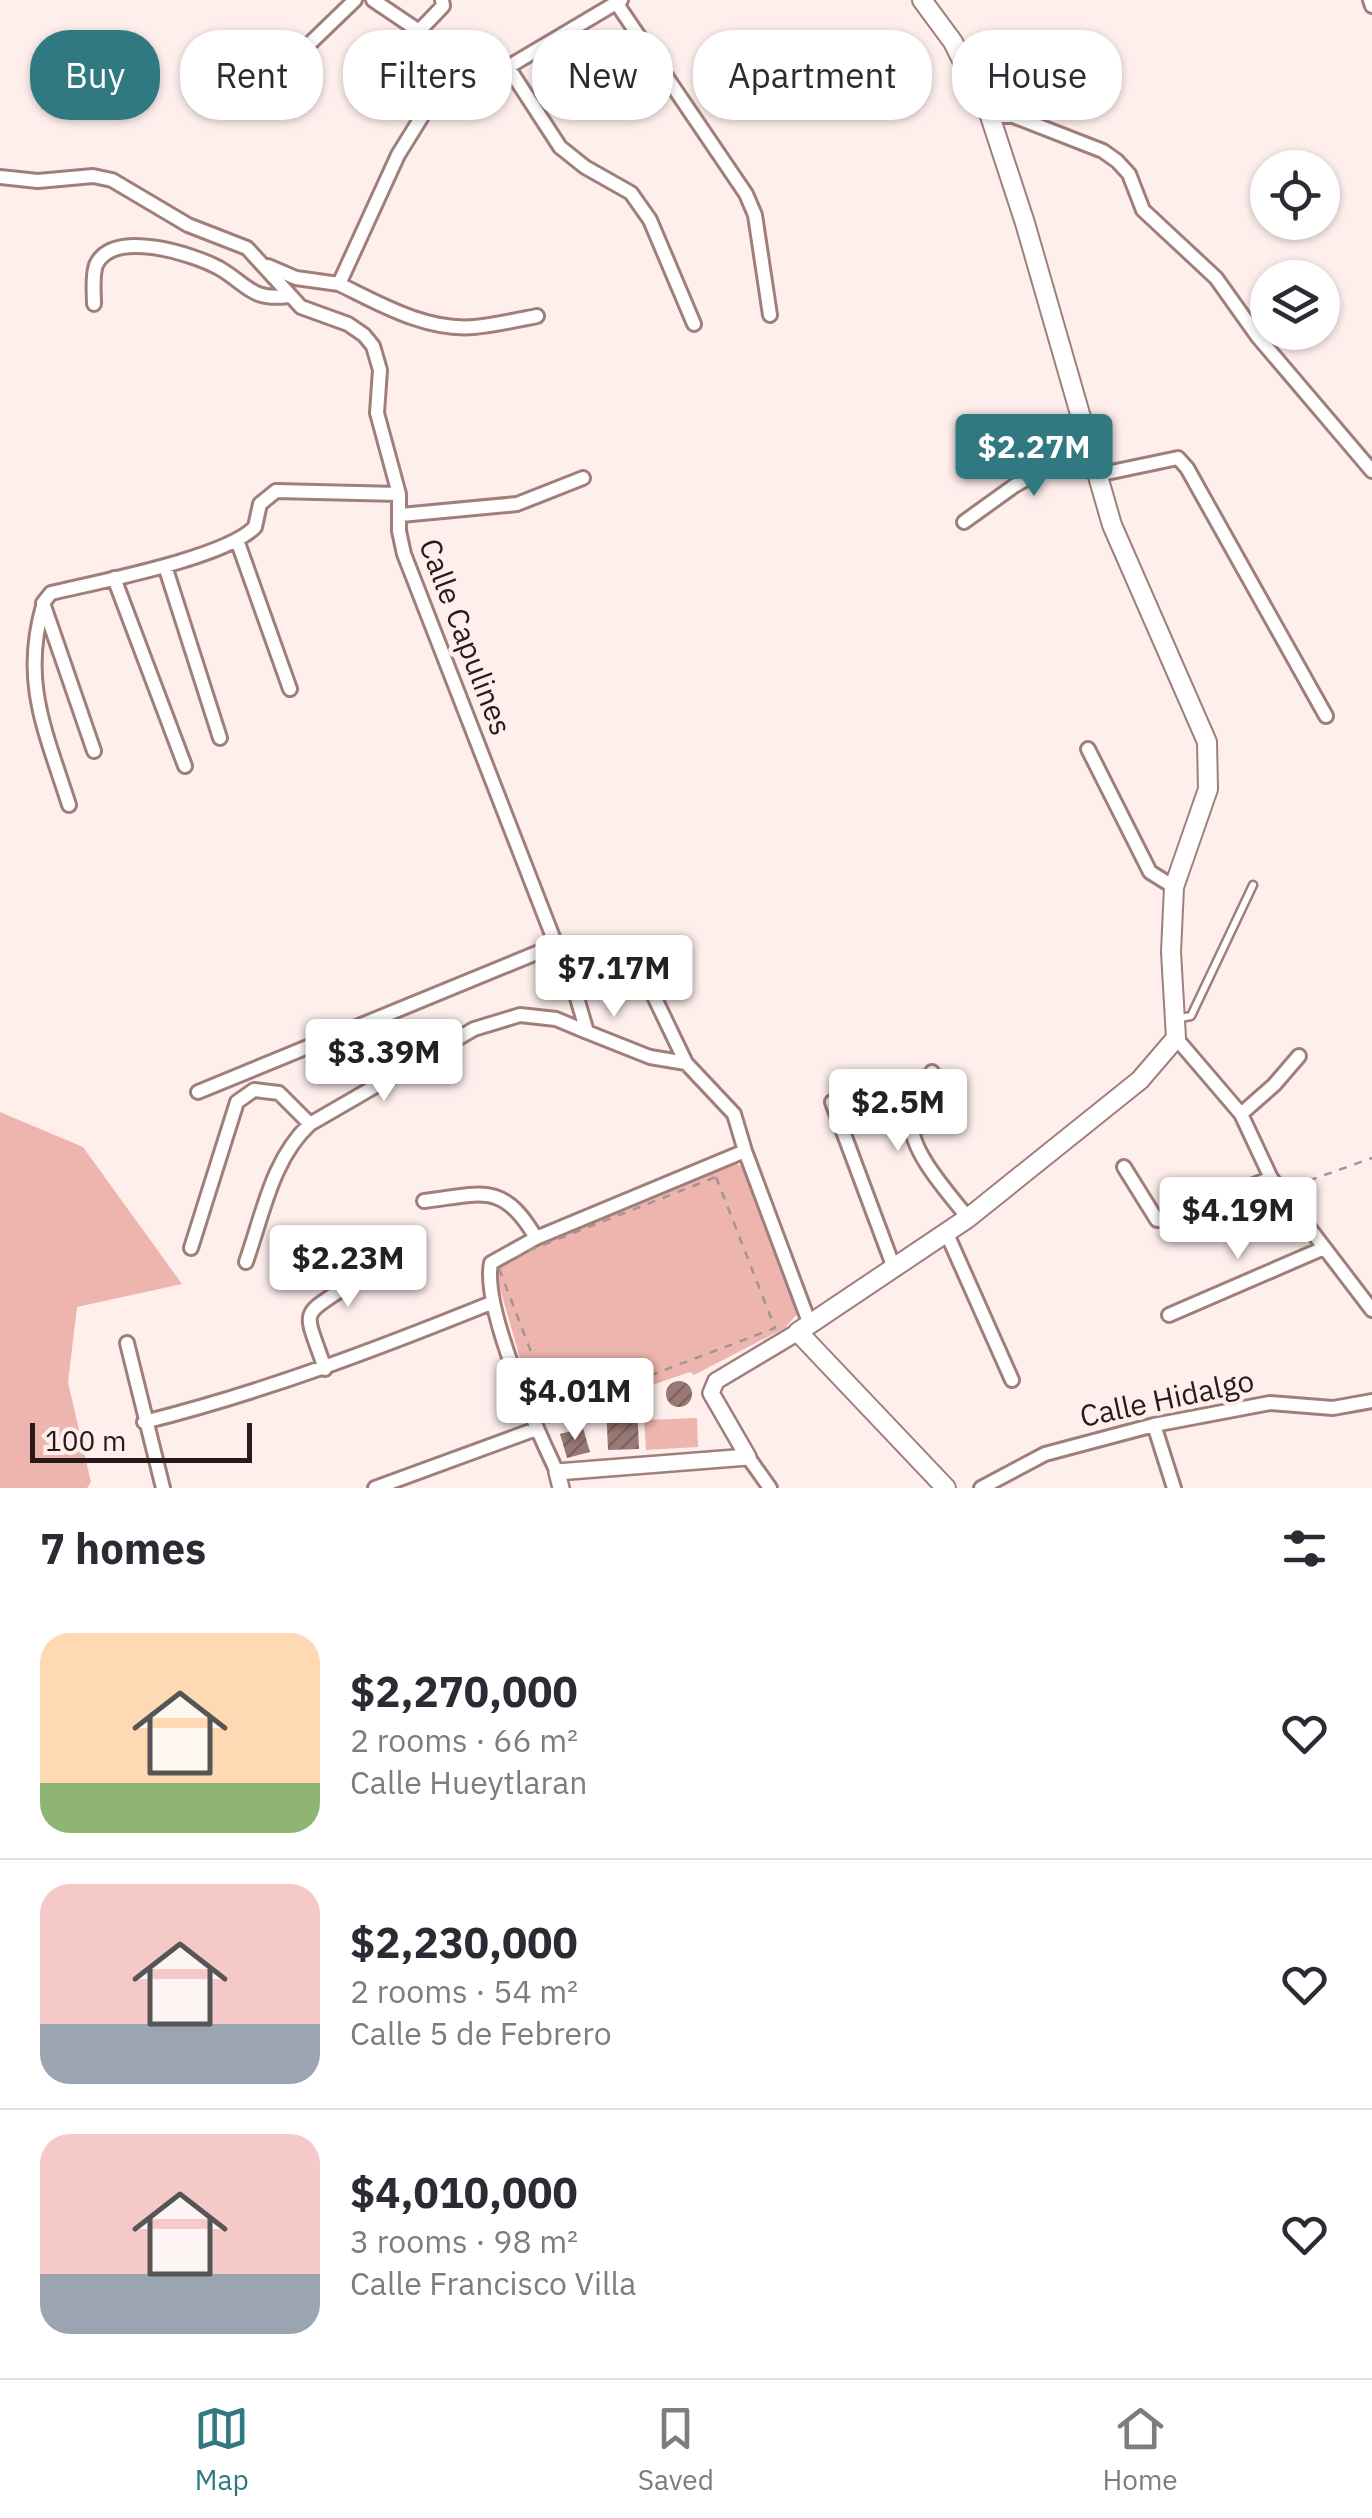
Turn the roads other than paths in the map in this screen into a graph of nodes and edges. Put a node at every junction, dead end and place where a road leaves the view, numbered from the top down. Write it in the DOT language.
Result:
graph roads {
  1 [pos="355,0"];
  2 [pos="374,0"];
  3 [pos="442,0"];
  4 [pos="922,0"];
  5 [pos="619,2"];
  6 [pos="323,30"];
  7 [pos="418,30"];
  8 [pos="420,30"];
  9 [pos="952,42"];
  10 [pos="512,65"];
  11 [pos="512,73"];
  12 [pos="420,120"];
  13 [pos="991,120"];
  14 [pos="1023,120"];
  15 [pos="0,177"];
  16 [pos="265,265"];
  17 [pos="339,284"];
  18 [pos="288,296"];
  19 [pos="94,304"];
  20 [pos="770,315"];
  21 [pos="537,316"];
  22 [pos="694,324"];
  23 [pos="1090,449"];
  24 [pos="1372,471"];
  25 [pos="1097,475"];
  26 [pos="583,478"];
  27 [pos="399,494"];
  28 [pos="401,515"];
  29 [pos="964,522"];
  30 [pos="237,540"];
  31 [pos="165,566"];
  32 [pos="114,578"];
  33 [pos="44,603"];
  34 [pos="290,688"];
  35 [pos="1326,716"];
  36 [pos="220,738"];
  37 [pos="1088,749"];
  38 [pos="94,750"];
  39 [pos="185,766"];
  40 [pos="70,805"];
  41 [pos="1174,886"];
  42 [pos="1253,886"];
  43 [pos="556,945"];
  44 [pos="565,957"];
  45 [pos="1175,1029"];
  46 [pos="587,1032"];
  47 [pos="1299,1056"];
  48 [pos="686,1062"];
  49 [pos="932,1072"];
  50 [pos="198,1092"];
  51 [pos="832,1102"];
  52 [pos="1242,1114"];
  53 [pos="310,1124"];
  54 [pos="744,1151"];
  55 [pos="1124,1166"];
  56 [pos="1271,1178"];
  57 [pos="424,1202"];
  58 [pos="968,1218"];
  59 [pos="946,1234"];
  60 [pos="536,1238"];
  61 [pos="191,1248"];
  62 [pos="1324,1248"];
  63 [pos="352,1255"];
  64 [pos="246,1262"];
  65 [pos="894,1268"];
  66 [pos="492,1303"];
  67 [pos="1372,1310"];
  68 [pos="1168,1314"];
  69 [pos="804,1327"];
  70 [pos="128,1343"];
  71 [pos="325,1369"];
  72 [pos="1012,1380"];
  73 [pos="1372,1402"];
  74 [pos="144,1422"];
  75 [pos="1154,1424"];
  76 [pos="536,1429"];
  77 [pos="748,1456"];
  78 [pos="559,1480"];
  79 [pos="163,1488"];
  80 [pos="375,1488"];
  81 [pos="770,1488"];
  82 [pos="946,1488"];
  83 [pos="981,1488"];
  84 [pos="1174,1488"];
  1 -- 6 [label="street"];
  2 -- 7 [label="street"];
  3 -- 8 [label="street"];
  4 -- 9 [label="main road"];
  5 -- 10 [label="street"];
  5 -- 20 [label="street"];
  11 -- 22 [label="street"];
  12 -- 17 [label="street"];
  13 -- 23 [label="main road"];
  14 -- 24 [label="street"];
  15 -- 16 [label="street, Calle Capulines"];
  16 -- 17 [label="street"];
  16 -- 18 [label="street, Calle Capulines"];
  17 -- 21 [label="street"];
  18 -- 19 [label="street"];
  18 -- 27 [label="street, Calle Capulines"];
  23 -- 25 [label="main road"];
  23 -- 29 [label="street"];
  25 -- 35 [label="street"];
  25 -- 41 [label="main road"];
  26 -- 28 [label="street"];
  27 -- 28 [label="street, Calle Capulines"];
  27 -- 30 [label="street"];
  28 -- 43 [label="street, Calle Capulines"];
  30 -- 31 [label="street"];
  30 -- 34 [label="street"];
  31 -- 32 [label="street"];
  31 -- 36 [label="street"];
  32 -- 33 [label="street"];
  32 -- 39 [label="street"];
  33 -- 38 [label="street"];
  33 -- 40 [label="street"];
  37 -- 41 [label="street"];
  41 -- 45 [label="main road"];
  42 -- 45 [label="lane"];
  43 -- 44 [label="street, Calle Capulines"];
  43 -- 50 [label="street"];
  44 -- 46 [label="street"];
  44 -- 48 [label="street"];
  45 -- 52 [label="street"];
  45 -- 58 [label="main road"];
  46 -- 48 [label="street"];
  46 -- 53 [label="street"];
  47 -- 52 [label="street"];
  48 -- 54 [label="street"];
  49 -- 58 [label="street"];
  51 -- 65 [label="street"];
  52 -- 56 [label="street"];
  53 -- 61 [label="street"];
  53 -- 64 [label="street"];
  54 -- 60 [label="street"];
  54 -- 69 [label="street"];
  55 -- 56 [label="street"];
  56 -- 62 [label="street"];
  57 -- 60 [label="street"];
  58 -- 59 [label="main road"];
  59 -- 65 [label="main road"];
  59 -- 72 [label="street"];
  60 -- 66 [label="street"];
  62 -- 67 [label="street"];
  62 -- 68 [label="street"];
  63 -- 71 [label="street"];
  65 -- 69 [label="main road"];
  66 -- 71 [label="street"];
  66 -- 76 [label="street"];
  69 -- 77 [label="street"];
  69 -- 82 [label="main road"];
  70 -- 74 [label="street"];
  71 -- 74 [label="street"];
  73 -- 75 [label="street, Calle Hidalgo"];
  74 -- 79 [label="street"];
  75 -- 83 [label="street, Calle Hidalgo"];
  75 -- 84 [label="street"];
  76 -- 78 [label="street"];
  76 -- 80 [label="street"];
  77 -- 78 [label="street"];
  77 -- 81 [label="street"];
}
